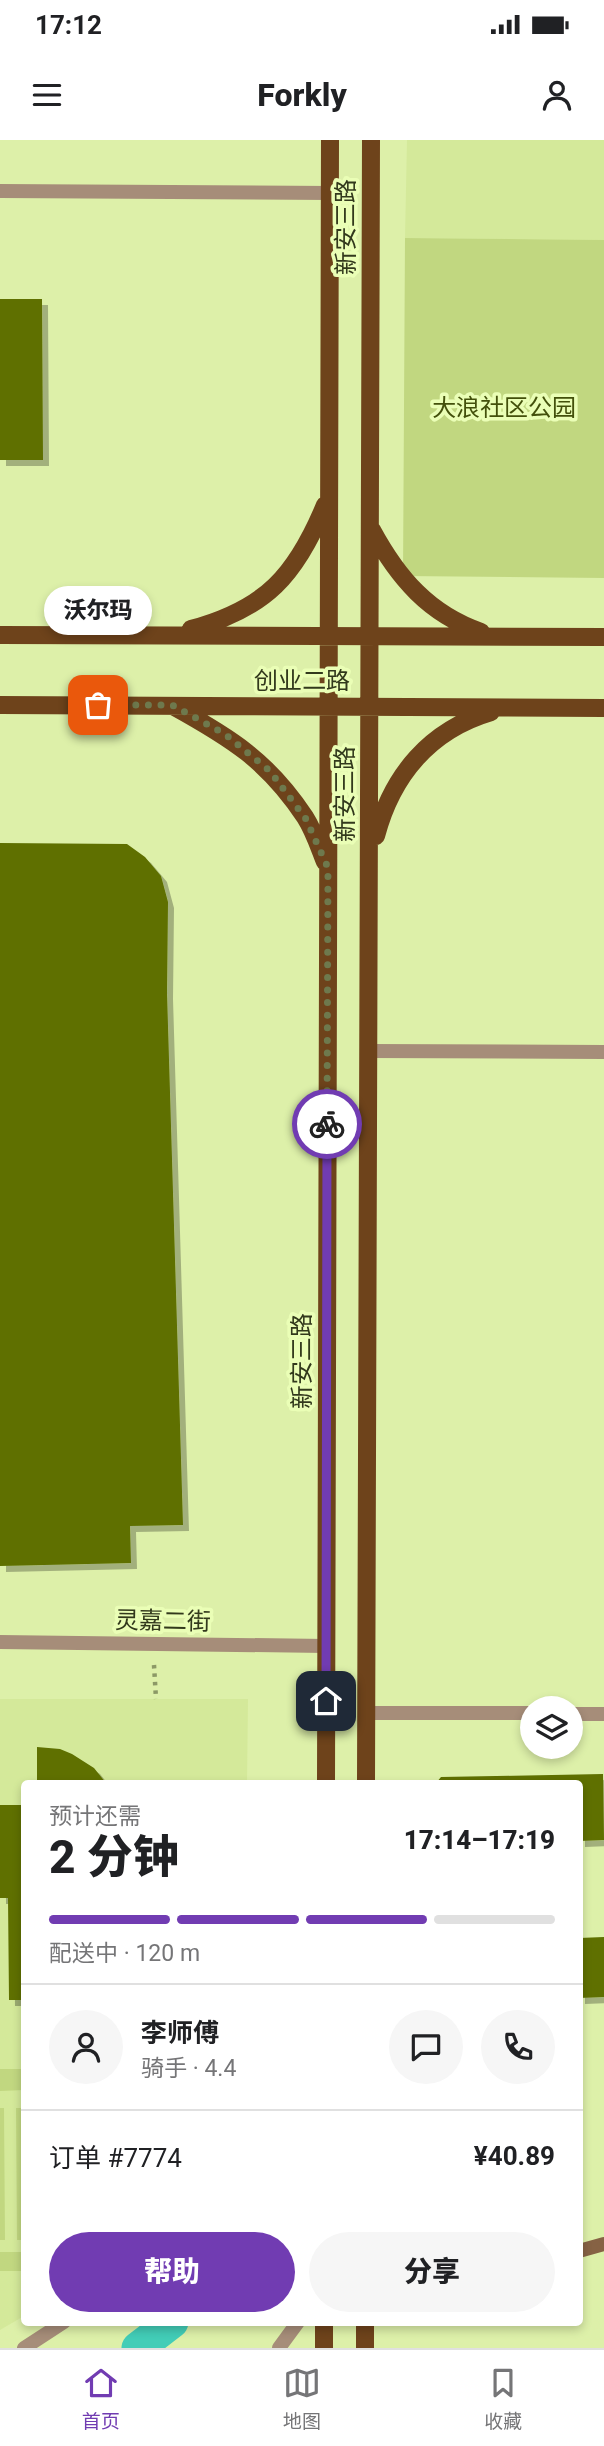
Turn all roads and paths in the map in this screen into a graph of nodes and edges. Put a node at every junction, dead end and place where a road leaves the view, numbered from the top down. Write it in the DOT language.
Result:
graph roads {
  1 [pos="330,140"];
  2 [pos="371,140"];
  3 [pos="0,191"];
  4 [pos="330,194"];
  5 [pos="329,495"];
  6 [pos="370,526"];
  7 [pos="0,635"];
  8 [pos="168,635"];
  9 [pos="329,636"];
  10 [pos="370,636"];
  11 [pos="494,637"];
  12 [pos="604,637"];
  13 [pos="0,705"];
  14 [pos="172,705"];
  15 [pos="328,706"];
  16 [pos="370,706"];
  17 [pos="505,708"];
  18 [pos="604,708"];
  19 [pos="369,859"];
  20 [pos="328,868"];
  21 [pos="369,1051"];
  22 [pos="604,1052"];
  23 [pos="0,1642"];
  24 [pos="152,1643"];
  25 [pos="326,1646"];
  26 [pos="156,1699"];
  27 [pos="366,1713"];
  28 [pos="520,1713"];
  29 [pos="583,1714"];
  30 [pos="604,1714"];
  31 [pos="326,1780"];
  32 [pos="366,1780"];
  33 [pos="604,2244"];
  34 [pos="583,2250"];
  35 [pos="58,2326"];
  36 [pos="295,2326"];
  37 [pos="324,2326"];
  38 [pos="365,2326"];
  39 [pos="24,2348"];
  40 [pos="279,2348"];
  41 [pos="324,2348"];
  42 [pos="365,2348"];
  1 -- 4 [label="main road, 新安三路"];
  2 -- 6 [label="main road, 新安三路"];
  3 -- 4 [label="street"];
  4 -- 5 [label="main road, 新安三路"];
  5 -- 8 [label="main road"];
  5 -- 9 [label="main road, 新安三路"];
  6 -- 10 [label="main road, 新安三路"];
  6 -- 11 [label="main road"];
  7 -- 8 [label="main road, 创业二路"];
  8 -- 9 [label="main road, 创业二路"];
  9 -- 10 [label="main road, 创业二路"];
  9 -- 15 [label="main road, 新安三路"];
  10 -- 11 [label="main road, 创业二路"];
  10 -- 16 [label="main road, 新安三路"];
  11 -- 12 [label="main road, 创业二路"];
  13 -- 14 [label="main road, 创业二路"];
  14 -- 15 [label="main road, 创业二路"];
  14 -- 20 [label="main road"];
  15 -- 16 [label="main road, 创业二路"];
  15 -- 20 [label="main road, 新安三路"];
  16 -- 17 [label="main road, 创业二路"];
  16 -- 19 [label="main road, 新安三路"];
  17 -- 18 [label="main road, 创业二路"];
  17 -- 19 [label="main road"];
  19 -- 21 [label="main road, 新安三路"];
  20 -- 25 [label="main road, 新安三路"];
  21 -- 22 [label="street"];
  21 -- 27 [label="main road, 新安三路"];
  23 -- 24 [label="street, 灵嘉二街"];
  24 -- 25 [label="street, 灵嘉二街"];
  24 -- 26 [label="path"];
  25 -- 31 [label="main road, 新安三路"];
  27 -- 28 [label="street"];
  27 -- 32 [label="main road, 新安三路"];
  29 -- 30 [label="street"];
  33 -- 34 [label="street"];
  35 -- 39 [label="street"];
  36 -- 40 [label="street"];
  37 -- 41 [label="main road"];
  38 -- 42 [label="main road"];
}
